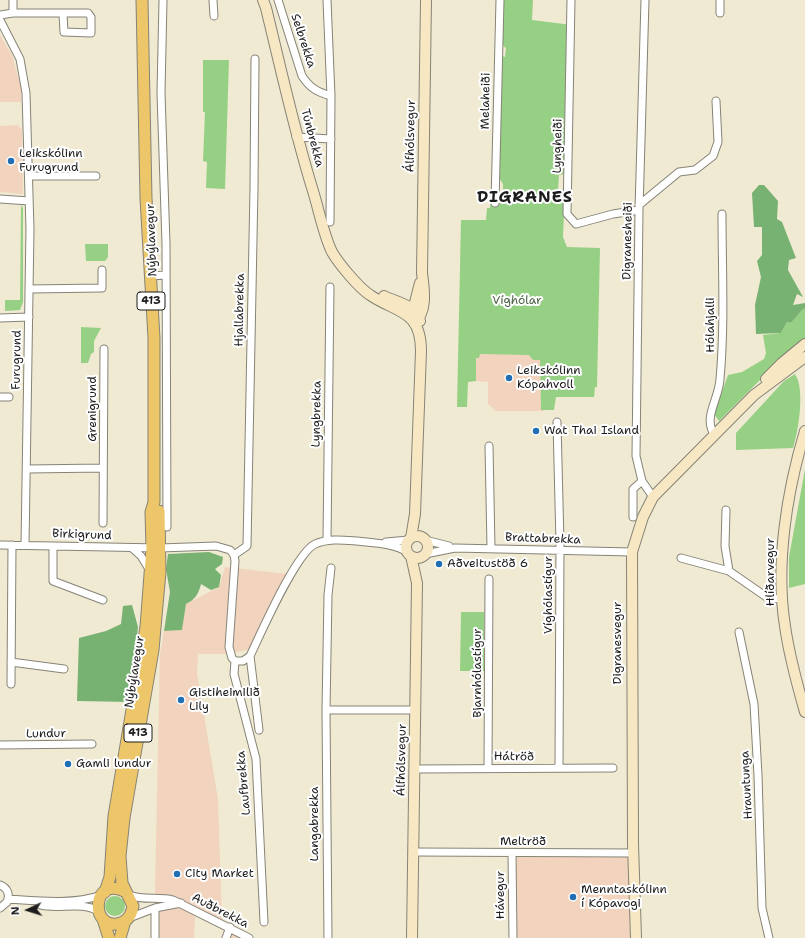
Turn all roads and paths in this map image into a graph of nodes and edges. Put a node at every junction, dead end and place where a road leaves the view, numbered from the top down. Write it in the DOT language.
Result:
graph roads {
  1 [pos="13,0"];
  2 [pos="142,0"];
  3 [pos="146,0"];
  4 [pos="163,0"];
  5 [pos="213,0"];
  6 [pos="263,0"];
  7 [pos="278,0"];
  8 [pos="426,0"];
  9 [pos="500,0"];
  10 [pos="571,0"];
  11 [pos="645,0"];
  12 [pos="720,0"];
  13 [pos="326,1"];
  14 [pos="13,13"];
  15 [pos="720,13"];
  16 [pos="62,14"];
  17 [pos="0,15"];
  18 [pos="214,16"];
  19 [pos="0,20"];
  20 [pos="255,59"];
  21 [pos="331,96"];
  22 [pos="144,100"];
  23 [pos="716,101"];
  24 [pos="296,137"];
  25 [pos="332,139"];
  26 [pos="29,176"];
  27 [pos="96,176"];
  28 [pos="0,199"];
  29 [pos="29,201"];
  30 [pos="495,203"];
  31 [pos="639,208"];
  32 [pos="722,214"];
  33 [pos="330,222"];
  34 [pos="102,270"];
  35 [pos="166,275"];
  36 [pos="150,276"];
  37 [pos="330,287"];
  38 [pos="29,289"];
  39 [pos="29,317"];
  40 [pos="414,317"];
  41 [pos="0,318"];
  42 [pos="805,344"];
  43 [pos="104,349"];
  44 [pos="801,359"];
  45 [pos="0,397"];
  46 [pos="9,397"];
  47 [pos="557,422"];
  48 [pos="805,431"];
  49 [pos="714,434"];
  50 [pos="489,446"];
  51 [pos="103,468"];
  52 [pos="27,469"];
  53 [pos="642,481"];
  54 [pos="653,496"];
  55 [pos="726,510"];
  56 [pos="415,514"];
  57 [pos="633,517"];
  58 [pos="104,523"];
  59 [pos="167,526"];
  60 [pos="424,538"];
  61 [pos="410,539"];
  62 [pos="327,540"];
  63 [pos="378,543"];
  64 [pos="0,545"];
  65 [pos="12,545"];
  66 [pos="26,545"];
  67 [pos="53,546"];
  68 [pos="132,548"];
  69 [pos="156,548"];
  70 [pos="455,548"];
  71 [pos="490,548"];
  72 [pos="560,550"];
  73 [pos="632,552"];
  74 [pos="410,554"];
  75 [pos="234,555"];
  76 [pos="424,555"];
  77 [pos="681,558"];
  78 [pos="331,568"];
  79 [pos="729,571"];
  80 [pos="150,575"];
  81 [pos="489,579"];
  82 [pos="417,583"];
  83 [pos="783,599"];
  84 [pos="103,600"];
  85 [pos="739,632"];
  86 [pos="250,656"];
  87 [pos="235,661"];
  88 [pos="11,662"];
  89 [pos="64,669"];
  90 [pos="11,684"];
  91 [pos="326,710"];
  92 [pos="416,710"];
  93 [pos="805,712"];
  94 [pos="259,730"];
  95 [pos="92,744"];
  96 [pos="0,745"];
  97 [pos="415,768"];
  98 [pos="488,768"];
  99 [pos="559,768"];
  100 [pos="613,768"];
  101 [pos="414,852"];
  102 [pos="512,853"];
  103 [pos="633,853"];
  104 [pos="0,885"];
  105 [pos="103,893"];
  106 [pos="128,894"];
  107 [pos="8,899"];
  108 [pos="34,902"];
  109 [pos="181,903"];
  110 [pos="0,908"];
  111 [pos="155,908"];
  112 [pos="101,915"];
  113 [pos="126,920"];
  114 [pos="264,922"];
  115 [pos="230,927"];
  116 [pos="109,938"];
  117 [pos="120,938"];
  118 [pos="155,938"];
  119 [pos="226,938"];
  120 [pos="249,938"];
  121 [pos="328,938"];
  122 [pos="412,938"];
  123 [pos="513,938"];
  124 [pos="636,938"];
  125 [pos="769,938"];
  1 -- 14 [label="street"];
  2 -- 22 [label="main road, Nýbýlavegur / 413"];
  3 -- 22 [label="main road, Nýbýlavegur / 413"];
  4 -- 35 [label="street, Nýbýlavegur"];
  5 -- 18 [label="street"];
  6 -- 24 [label="street, Túnbrekka"];
  7 -- 21 [label="street, Selbrekka"];
  8 -- 40 [label="street, Álfhólsvegur"];
  9 -- 30 [label="street, Melaheiði"];
  10 -- 31 [label="street, Lyngheiði"];
  11 -- 31 [label="street, Digranesheiði"];
  12 -- 15 [label="street"];
  13 -- 21 [label="street, Selbrekka"];
  14 -- 16 [label="street"];
  14 -- 17 [label="street"];
  16 -- 16 [label="street"];
  19 -- 26 [label="street, Furugrund"];
  20 -- 75 [label="street, Hjallabrekka"];
  21 -- 25 [label="street, Selbrekka"];
  22 -- 36 [label="main road, Nýbýlavegur / 413"];
  23 -- 31 [label="street"];
  24 -- 25 [label="street"];
  24 -- 40 [label="street, Túnbrekka"];
  25 -- 33 [label="street, Selbrekka"];
  26 -- 27 [label="street"];
  26 -- 29 [label="street, Furugrund"];
  28 -- 29 [label="street"];
  29 -- 38 [label="street, Furugrund"];
  31 -- 53 [label="street, Digranesheiði"];
  32 -- 49 [label="street, Hólahjalli"];
  34 -- 38 [label="street"];
  35 -- 36 [label="street"];
  35 -- 59 [label="street, Nýbýlavegur"];
  36 -- 69 [label="main road, Nýbýlavegur / 413"];
  37 -- 62 [label="street, Lyngbrekka"];
  38 -- 39 [label="street, Furugrund"];
  39 -- 41 [label="street"];
  39 -- 52 [label="street, Furugrund"];
  40 -- 56 [label="street, Álfhólsvegur"];
  42 -- 44 [label="street, Digranesvegur"];
  43 -- 51 [label="street, Grenigrund"];
  44 -- 49 [label="street, Digranesvegur"];
  45 -- 46 [label="street"];
  47 -- 72 [label="street, Víghólastígur"];
  48 -- 83 [label="street, Hlíðarvegur"];
  49 -- 54 [label="street, Digranesvegur"];
  50 -- 71 [label="street"];
  51 -- 52 [label="street"];
  51 -- 58 [label="street, Grenigrund"];
  52 -- 66 [label="street, Furugrund"];
  53 -- 54 [label="street, Digranesheiði"];
  53 -- 57 [label="street"];
  54 -- 73 [label="street, Digranesvegur"];
  55 -- 79 [label="street"];
  56 -- 60 [label="street, Álfhólsvegur"];
  56 -- 61 [label="street, Álfhólsvegur"];
  60 -- 61 [label="street"];
  60 -- 70 [label="street, Brattabrekka"];
  60 -- 76 [label="street"];
  61 -- 63 [label="street"];
  61 -- 74 [label="street"];
  62 -- 63 [label="street"];
  62 -- 86 [label="street"];
  63 -- 74 [label="street"];
  64 -- 65 [label="street, Birkigrund"];
  65 -- 66 [label="street, Birkigrund"];
  65 -- 88 [label="street"];
  66 -- 67 [label="street, Birkigrund"];
  67 -- 68 [label="street, Birkigrund"];
  67 -- 84 [label="street"];
  68 -- 69 [label="street, Birkigrund"];
  68 -- 80 [label="street"];
  69 -- 75 [label="street"];
  69 -- 80 [label="main road, Nýbýlavegur / 413"];
  69 -- 106 [label="main road, Nýbýlavegur / 413"];
  70 -- 71 [label="street, Brattabrekka"];
  70 -- 76 [label="street, Brattabrekka"];
  71 -- 72 [label="street, Brattabrekka"];
  72 -- 73 [label="street, Brattabrekka"];
  72 -- 99 [label="street, Víghólastígur"];
  73 -- 103 [label="street, Digranesvegur"];
  74 -- 76 [label="street"];
  74 -- 82 [label="street, Álfhólsvegur"];
  75 -- 87 [label="street"];
  76 -- 82 [label="street, Álfhólsvegur"];
  77 -- 79 [label="street"];
  78 -- 91 [label="street, Langabrekka"];
  79 -- 83 [label="street"];
  80 -- 105 [label="main road, Nýbýlavegur / 413"];
  81 -- 98 [label="street, Bjarnhólastígur"];
  82 -- 92 [label="street, Álfhólsvegur"];
  83 -- 93 [label="street, Hlíðarvegur"];
  85 -- 125 [label="street, Hrauntunga"];
  86 -- 87 [label="street"];
  86 -- 94 [label="street"];
  87 -- 114 [label="street, Laufbrekka"];
  88 -- 89 [label="street"];
  88 -- 90 [label="street"];
  91 -- 92 [label="street"];
  91 -- 121 [label="street, Langabrekka"];
  92 -- 97 [label="street, Álfhólsvegur"];
  95 -- 96 [label="street, Lundur"];
  97 -- 98 [label="street, Hátröð"];
  97 -- 101 [label="street, Álfhólsvegur"];
  98 -- 99 [label="street, Hátröð"];
  99 -- 100 [label="street, Hátröð"];
  101 -- 102 [label="street, Meltröð"];
  101 -- 122 [label="street, Álfhólsvegur"];
  102 -- 103 [label="street, Meltröð"];
  102 -- 123 [label="street, Hávegur"];
  103 -- 124 [label="street, Digranesvegur"];
  104 -- 107 [label="street"];
  105 -- 106 [label="main road"];
  105 -- 108 [label="street"];
  105 -- 112 [label="main road, 413"];
  106 -- 109 [label="street, Auðbrekka"];
  106 -- 113 [label="main road, 413"];
  107 -- 108 [label="street"];
  107 -- 110 [label="street"];
  108 -- 112 [label="street"];
  109 -- 111 [label="street, Auðbrekka"];
  109 -- 115 [label="street, Auðbrekka"];
  111 -- 113 [label="street, Auðbrekka"];
  111 -- 118 [label="street"];
  112 -- 113 [label="main road"];
  112 -- 116 [label="main road"];
  113 -- 117 [label="main road, 413"];
  115 -- 119 [label="street"];
  115 -- 120 [label="street, Auðbrekka"];
}
